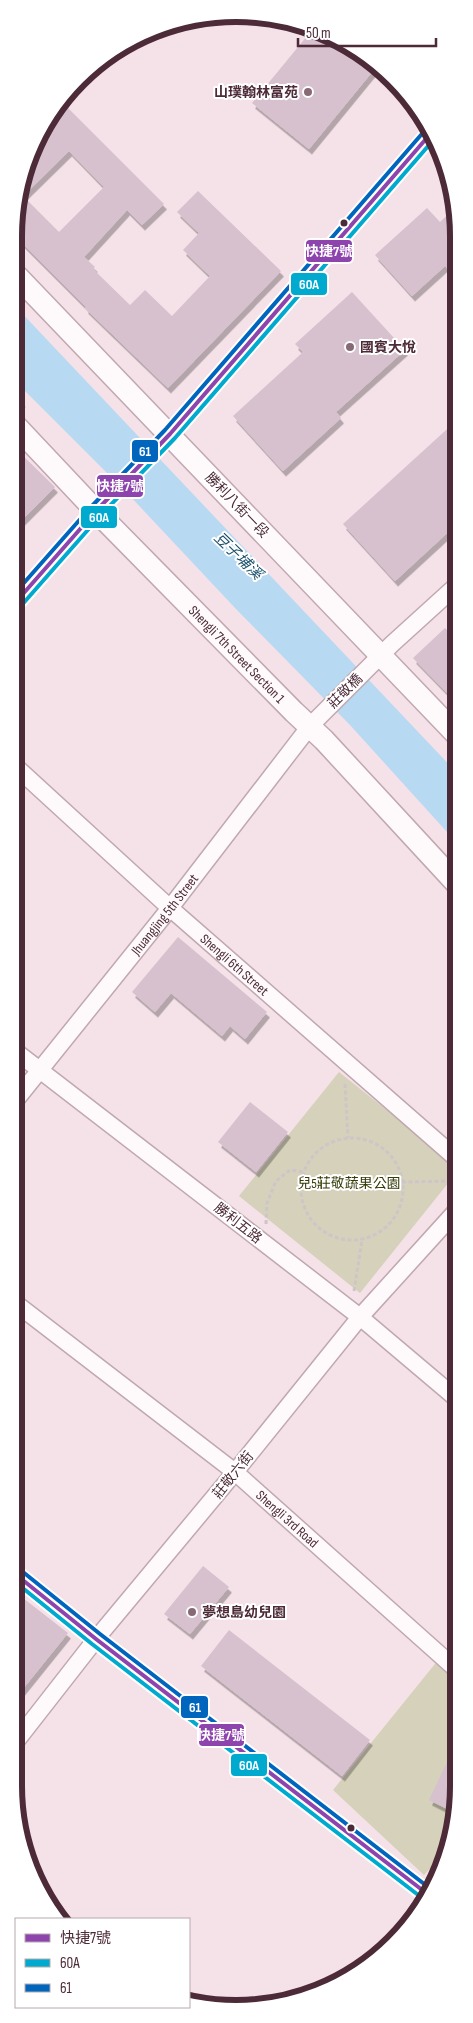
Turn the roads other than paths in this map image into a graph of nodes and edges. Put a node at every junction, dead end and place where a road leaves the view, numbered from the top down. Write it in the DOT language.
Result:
graph roads {
  1 [pos="426,139"];
  2 [pos="22,281"];
  3 [pos="22,432"];
  4 [pos="170,434"];
  5 [pos="96,511"];
  6 [pos="450,591"];
  7 [pos="22,595"];
  8 [pos="380,655"];
  9 [pos="310,726"];
  10 [pos="450,728"];
  11 [pos="22,772"];
  12 [pos="450,876"];
  13 [pos="170,908"];
  14 [pos="22,1057"];
  15 [pos="39,1071"];
  16 [pos="22,1093"];
  17 [pos="450,1153"];
  18 [pos="450,1218"];
  19 [pos="22,1308"];
  20 [pos="360,1317"];
  21 [pos="450,1393"];
  22 [pos="235,1472"];
  23 [pos="22,1579"];
  24 [pos="96,1639"];
  25 [pos="450,1660"];
  26 [pos="22,1734"];
  27 [pos="423,1891"];
  1 -- 4 [label="street"];
  2 -- 4 [label="street, 勝利八街一段"];
  3 -- 5 [label="street, Shengli 7th Street Section 1"];
  4 -- 5 [label="street"];
  4 -- 8 [label="street, 勝利八街一段"];
  5 -- 7 [label="street"];
  5 -- 9 [label="street, Shengli 7th Street Section 1"];
  6 -- 8 [label="street"];
  8 -- 9 [label="street, 莊敬橋"];
  8 -- 10 [label="street, 勝利八街一段"];
  9 -- 12 [label="street, Shengli 7th Street Section 1"];
  9 -- 13 [label="street, Jhuangjing 5th Street"];
  11 -- 13 [label="street, Shengli 6th Street"];
  13 -- 15 [label="street, Jhuangjing 5th Street"];
  13 -- 17 [label="street, Shengli 6th Street"];
  14 -- 15 [label="street, 勝利五路"];
  15 -- 16 [label="street, Jhuangjing 5th Street"];
  15 -- 20 [label="street, 勝利五路"];
  18 -- 20 [label="street, 莊敬六街"];
  19 -- 22 [label="street, Shengli 3rd Road"];
  20 -- 21 [label="street, 勝利五路"];
  20 -- 22 [label="street, 莊敬六街"];
  22 -- 24 [label="street, 莊敬六街"];
  22 -- 25 [label="street, Shengli 3rd Road"];
  23 -- 24 [label="street"];
  24 -- 26 [label="street, 莊敬六街"];
  24 -- 27 [label="street"];
}
